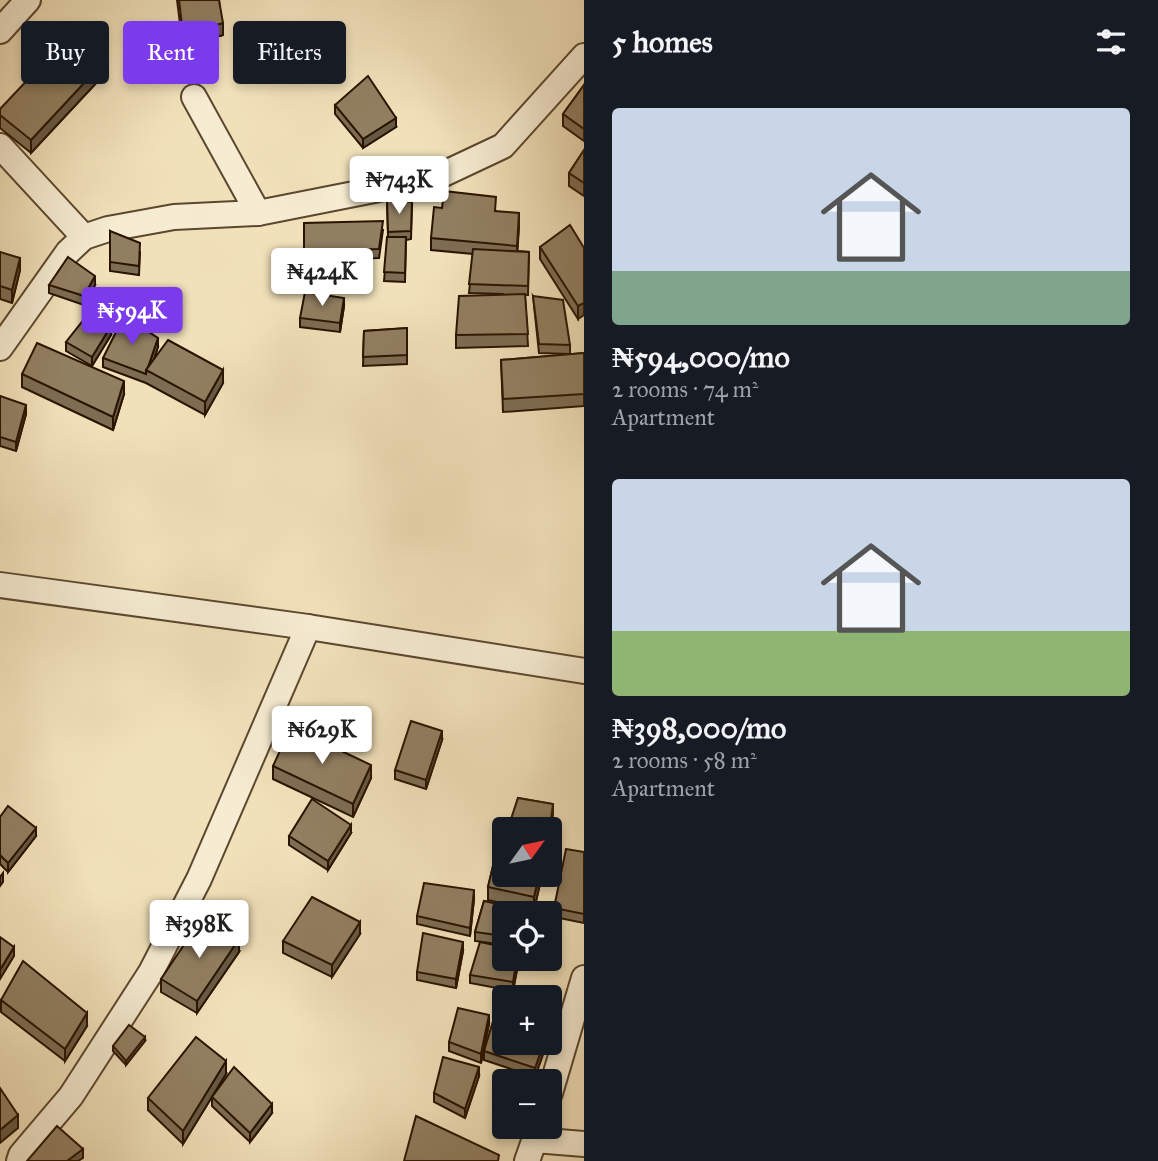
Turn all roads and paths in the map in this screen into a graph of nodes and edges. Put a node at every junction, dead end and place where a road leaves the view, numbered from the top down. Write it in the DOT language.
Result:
graph roads {
  1 [pos="29,0"];
  2 [pos="0,31"];
  3 [pos="584,57"];
  4 [pos="194,97"];
  5 [pos="0,146"];
  6 [pos="258,213"];
  7 [pos="84,237"];
  8 [pos="0,348"];
  9 [pos="0,585"];
  10 [pos="308,627"];
  11 [pos="584,671"];
  12 [pos="584,978"];
  13 [pos="557,1069"];
  14 [pos="534,1143"];
  15 [pos="584,1144"];
  16 [pos="19,1161"];
  1 -- 2 [label="street"];
  3 -- 6 [label="street"];
  4 -- 6 [label="street"];
  5 -- 7 [label="street"];
  6 -- 7 [label="street"];
  7 -- 8 [label="street"];
  9 -- 10 [label="street"];
  10 -- 11 [label="street"];
  10 -- 16 [label="street"];
  12 -- 13 [label="street"];
  14 -- 15 [label="street"];
}
